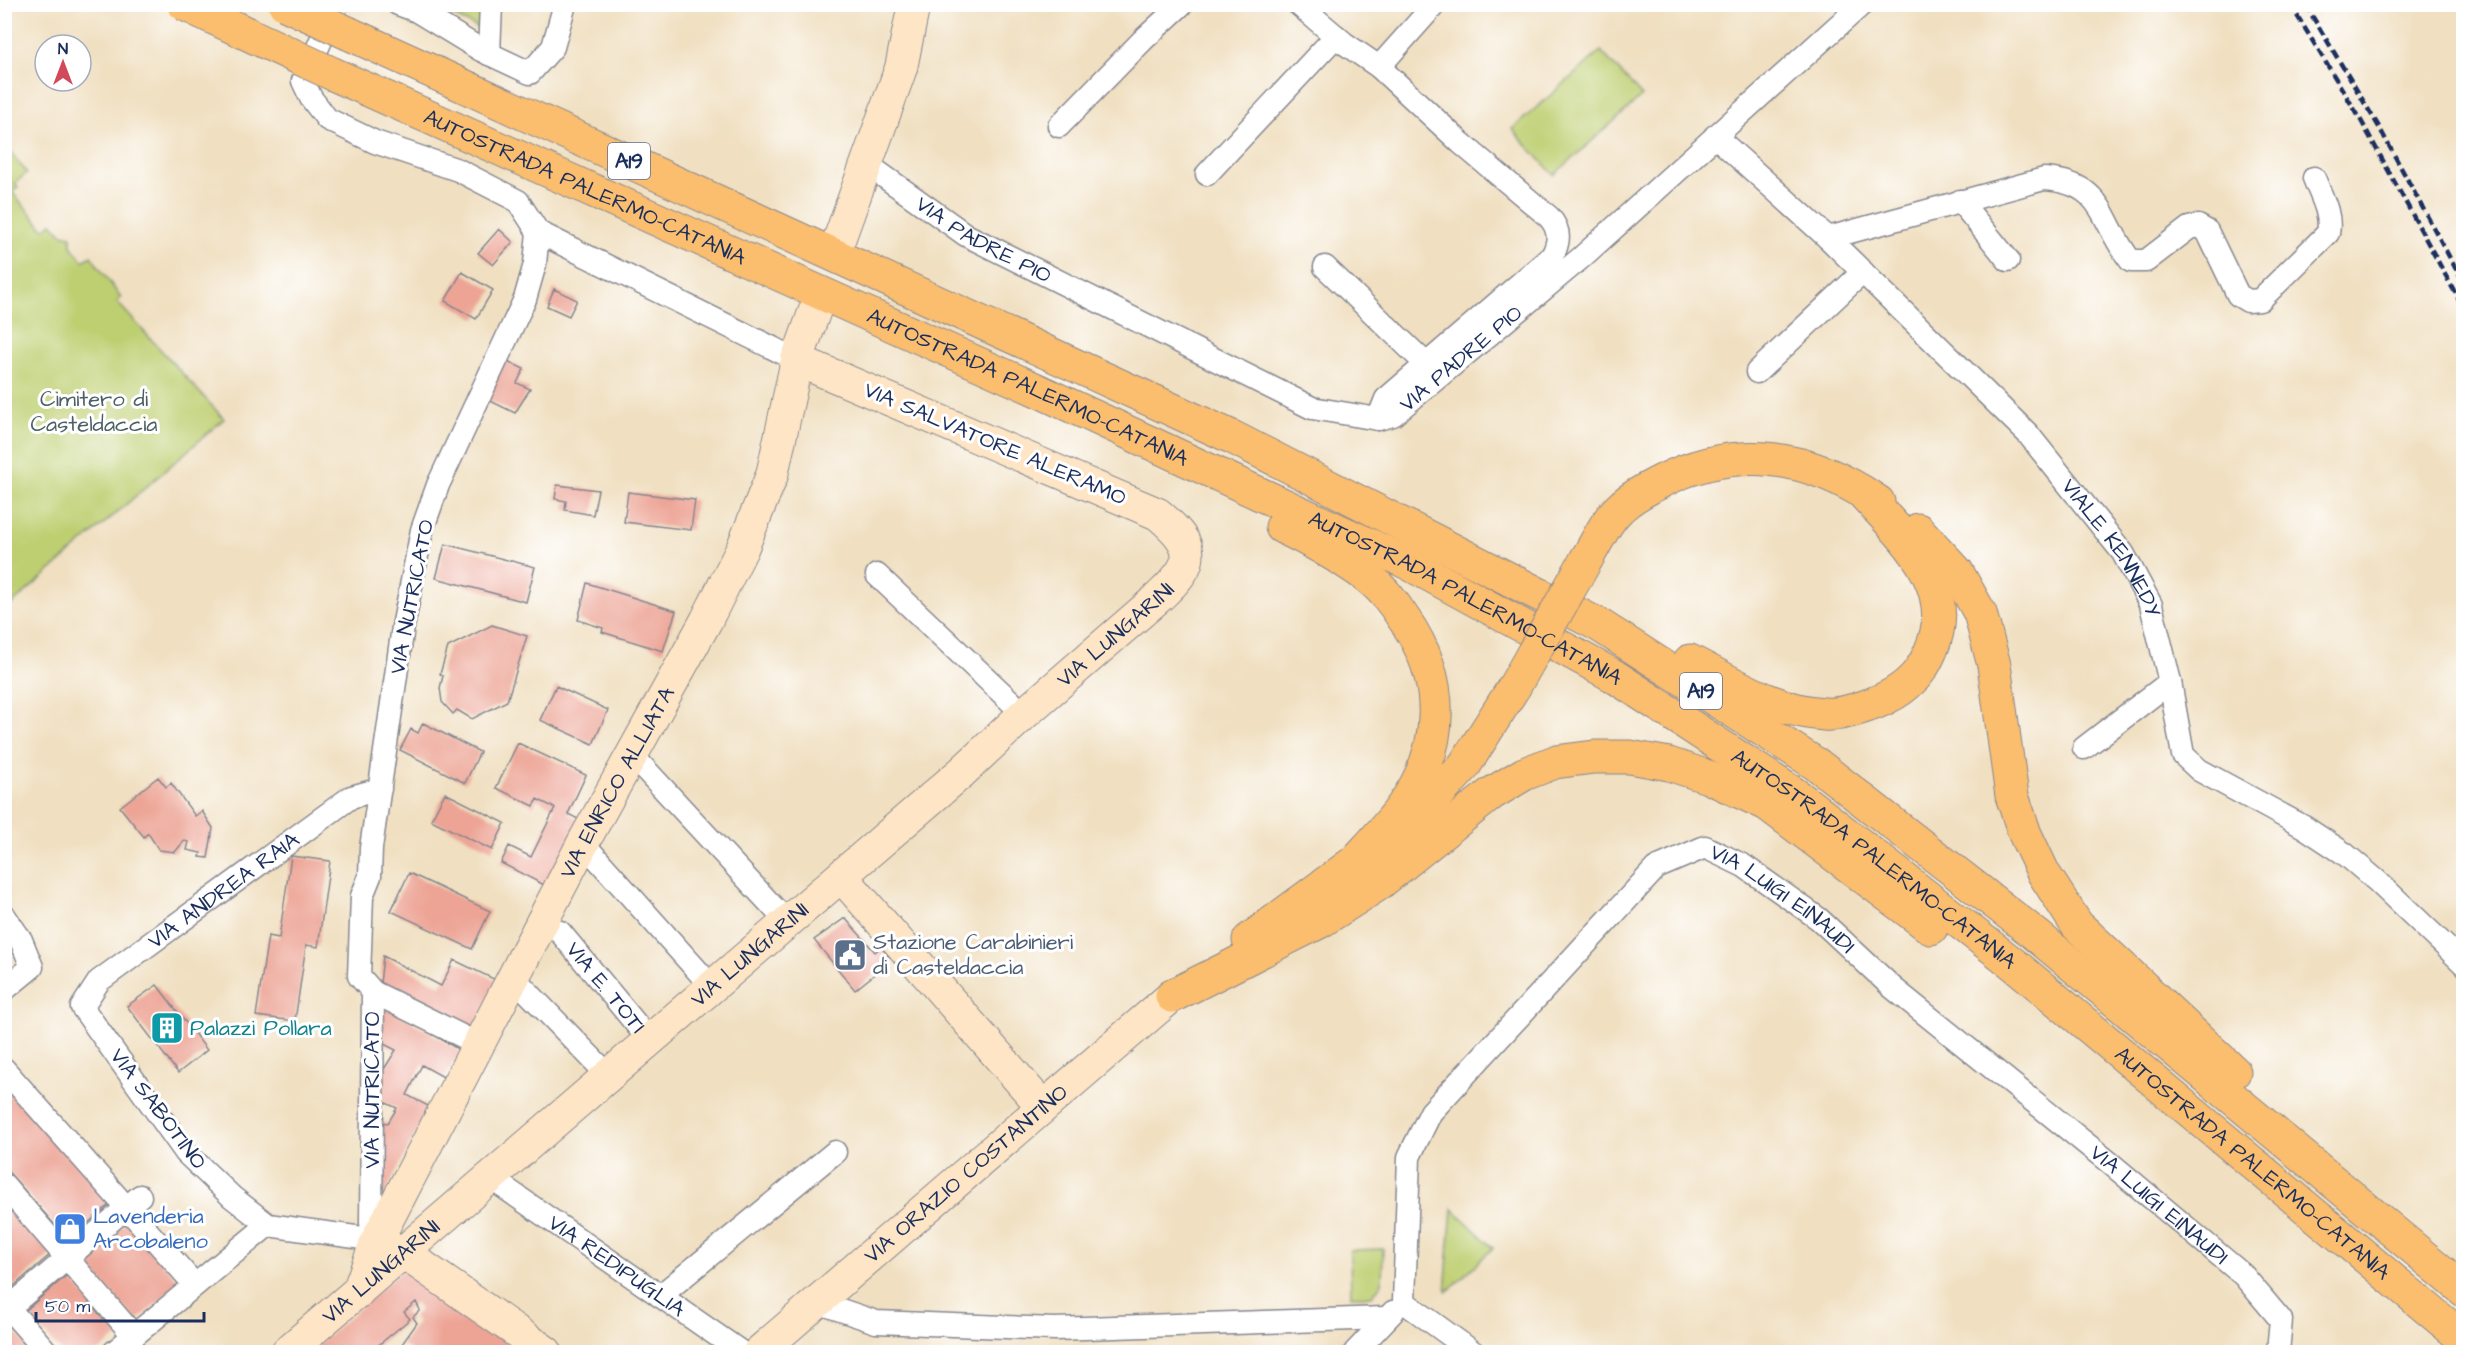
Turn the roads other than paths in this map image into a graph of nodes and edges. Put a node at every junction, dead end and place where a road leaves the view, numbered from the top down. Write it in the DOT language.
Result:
graph roads {
  1 [pos="184,4"];
  2 [pos="285,4"];
  3 [pos="337,4"];
  4 [pos="398,4"];
  5 [pos="491,4"];
  6 [pos="565,4"];
  7 [pos="914,4"];
  8 [pos="1182,4"];
  9 [pos="1298,4"];
  10 [pos="1436,4"];
  11 [pos="1862,4"];
  12 [pos="1335,36"];
  13 [pos="489,54"];
  14 [pos="1379,67"];
  15 [pos="1059,126"];
  16 [pos="1715,136"];
  17 [pos="868,165"];
  18 [pos="1206,174"];
  19 [pos="2314,178"];
  20 [pos="1960,201"];
  21 [pos="538,232"];
  22 [pos="840,237"];
  23 [pos="1828,238"];
  24 [pos="2008,260"];
  25 [pos="1325,267"];
  26 [pos="1863,272"];
  27 [pos="909,288"];
  28 [pos="815,310"];
  29 [pos="797,360"];
  30 [pos="1426,364"];
  31 [pos="1757,372"];
  32 [pos="1037,390"];
  33 [pos="1378,419"];
  34 [pos="1861,491"];
  35 [pos="1185,540"];
  36 [pos="877,575"];
  37 [pos="2170,682"];
  38 [pos="1024,714"];
  39 [pos="2084,748"];
  40 [pos="631,754"];
  41 [pos="380,789"];
  42 [pos="583,843"];
  43 [pos="1351,866"];
  44 [pos="843,877"];
  45 [pos="4,915"];
  46 [pos="788,923"];
  47 [pos="560,932"];
  48 [pos="2463,964"];
  49 [pos="514,978"];
  50 [pos="713,988"];
  51 [pos="4,990"];
  52 [pos="373,992"];
  53 [pos="1172,996"];
  54 [pos="82,1008"];
  55 [pos="651,1042"];
  56 [pos="478,1044"];
  57 [pos="4,1068"];
  58 [pos="610,1077"];
  59 [pos="1043,1107"];
  60 [pos="835,1152"];
  61 [pos="492,1179"];
  62 [pos="4,1185"];
  63 [pos="133,1202"];
  64 [pos="268,1225"];
  65 [pos="2402,1238"];
  66 [pos="391,1247"];
  67 [pos="67,1258"];
  68 [pos="195,1285"];
  69 [pos="2463,1290"];
  70 [pos="358,1293"];
  71 [pos="2412,1295"];
  72 [pos="660,1296"];
  73 [pos="817,1302"];
  74 [pos="1404,1302"];
  75 [pos="6,1308"];
  76 [pos="1386,1318"];
  77 [pos="134,1336"];
  78 [pos="2463,1339"];
  79 [pos="47,1353"];
  80 [pos="114,1353"];
  81 [pos="287,1353"];
  82 [pos="546,1353"];
  83 [pos="741,1353"];
  84 [pos="759,1353"];
  85 [pos="1355,1353"];
  86 [pos="1473,1353"];
  87 [pos="2278,1353"];
  1 -- 32 [label="highway, AUTOSTRADA PALERMO-CATANIA / A19, bridge"];
  2 -- 27 [label="highway, AUTOSTRADA PALERMO-CATANIA / A19, bridge"];
  3 -- 21 [label="street"];
  4 -- 13 [label="street"];
  5 -- 13 [label="street"];
  6 -- 13 [label="street"];
  7 -- 17 [label="street"];
  8 -- 15 [label="street"];
  9 -- 12 [label="street"];
  10 -- 14 [label="street"];
  11 -- 16 [label="street, VIA PADRE PIO"];
  12 -- 14 [label="street"];
  12 -- 18 [label="street"];
  14 -- 30 [label="street"];
  16 -- 23 [label="street, VIALE KENNEDY"];
  16 -- 33 [label="street, VIA PADRE PIO"];
  17 -- 22 [label="street"];
  17 -- 33 [label="street, VIA PADRE PIO"];
  19 -- 20 [label="street"];
  20 -- 23 [label="street"];
  20 -- 24 [label="street"];
  21 -- 29 [label="street"];
  21 -- 41 [label="street, VIA NUTRICATO"];
  23 -- 26 [label="street, VIALE KENNEDY"];
  25 -- 30 [label="street"];
  26 -- 31 [label="street"];
  26 -- 37 [label="street, VIALE KENNEDY"];
  27 -- 34 [label="highway"];
  27 -- 65 [label="highway, AUTOSTRADA PALERMO-CATANIA / A19"];
  28 -- 29 [label="street, VIA ENRICO ALLIATA"];
  29 -- 35 [label="street, VIA SALVATORE ALERAMO"];
  29 -- 40 [label="street, VIA ENRICO ALLIATA"];
  30 -- 33 [label="street"];
  32 -- 43 [label="highway"];
  32 -- 71 [label="highway, AUTOSTRADA PALERMO-CATANIA / A19"];
  34 -- 43 [label="highway, bridge"];
  34 -- 65 [label="highway"];
  35 -- 38 [label="street, VIA LUNGARINI"];
  36 -- 38 [label="street"];
  37 -- 39 [label="street"];
  37 -- 48 [label="street, VIALE KENNEDY"];
  38 -- 44 [label="street, VIA LUNGARINI"];
  40 -- 42 [label="street, VIA ENRICO ALLIATA"];
  40 -- 46 [label="street"];
  41 -- 52 [label="street, VIA NUTRICATO"];
  41 -- 54 [label="street, VIA ANDREA RAIA"];
  42 -- 49 [label="street, VIA ENRICO ALLIATA"];
  42 -- 50 [label="street"];
  43 -- 53 [label="highway"];
  44 -- 46 [label="street, VIA LUNGARINI"];
  44 -- 59 [label="street"];
  45 -- 51 [label="street"];
  46 -- 50 [label="street, VIA LUNGARINI"];
  47 -- 55 [label="street, VIA E. TOTI"];
  49 -- 56 [label="street, VIA ENRICO ALLIATA"];
  49 -- 58 [label="street"];
  50 -- 55 [label="street, VIA LUNGARINI"];
  52 -- 56 [label="street"];
  52 -- 66 [label="street, VIA NUTRICATO"];
  53 -- 59 [label="street, VIA ORAZIO COSTANTINO"];
  53 -- 71 [label="highway"];
  54 -- 64 [label="street, VIA SABOTINO"];
  55 -- 58 [label="street, VIA LUNGARINI"];
  56 -- 66 [label="street, VIA ENRICO ALLIATA"];
  57 -- 63 [label="street"];
  58 -- 61 [label="street, VIA LUNGARINI"];
  59 -- 73 [label="street, VIA ORAZIO COSTANTINO"];
  60 -- 72 [label="street"];
  61 -- 66 [label="street, VIA LUNGARINI"];
  61 -- 72 [label="street, VIA REDIPUGLIA"];
  62 -- 67 [label="street"];
  63 -- 67 [label="street"];
  63 -- 68 [label="street"];
  64 -- 66 [label="street"];
  64 -- 68 [label="street"];
  65 -- 69 [label="highway, AUTOSTRADA PALERMO-CATANIA / A19"];
  66 -- 70 [label="street, VIA ENRICO ALLIATA"];
  66 -- 82 [label="street"];
  67 -- 75 [label="street"];
  67 -- 77 [label="street"];
  68 -- 77 [label="street"];
  70 -- 81 [label="street, VIA LUNGARINI"];
  71 -- 78 [label="highway, AUTOSTRADA PALERMO-CATANIA / A19"];
  72 -- 83 [label="street, VIA REDIPUGLIA"];
  73 -- 76 [label="street"];
  73 -- 84 [label="street, VIA ORAZIO COSTANTINO"];
  74 -- 76 [label="street"];
  74 -- 86 [label="street"];
  74 -- 87 [label="street, VIA LUIGI EINAUDI"];
  75 -- 79 [label="street"];
  76 -- 85 [label="street"];
  77 -- 80 [label="street"];
}
